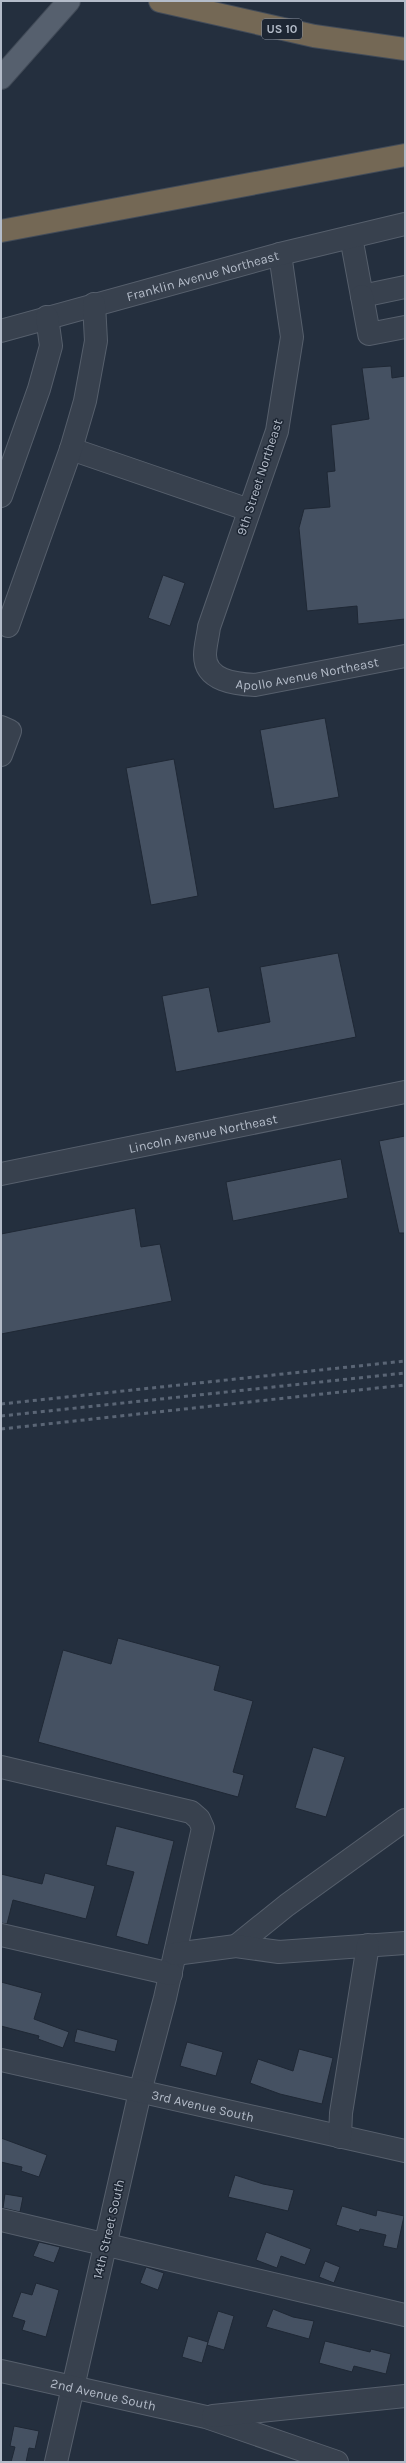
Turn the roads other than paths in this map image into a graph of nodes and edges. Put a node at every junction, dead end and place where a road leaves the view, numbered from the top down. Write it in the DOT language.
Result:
graph roads {
  1 [pos="69,1"];
  2 [pos="164,2"];
  3 [pos="405,49"];
  4 [pos="1,78"];
  5 [pos="405,155"];
  6 [pos="1,221"];
  7 [pos="51,223"];
  8 [pos="405,224"];
  9 [pos="1,231"];
  10 [pos="351,237"];
  11 [pos="280,254"];
  12 [pos="405,287"];
  13 [pos="362,296"];
  14 [pos="94,304"];
  15 [pos="47,318"];
  16 [pos="405,327"];
  17 [pos="1,331"];
  18 [pos="71,449"];
  19 [pos="1,496"];
  20 [pos="249,510"];
  21 [pos="8,626"];
  22 [pos="405,656"];
  23 [pos="211,672"];
  24 [pos="1,727"];
  25 [pos="1,755"];
  26 [pos="405,1092"];
  27 [pos="1,1174"];
  28 [pos="1,1767"];
  29 [pos="405,1820"];
  30 [pos="1,1935"];
  31 [pos="405,1943"];
  32 [pos="368,1945"];
  33 [pos="236,1946"];
  34 [pos="173,1964"];
  35 [pos="1,2060"];
  36 [pos="140,2092"];
  37 [pos="340,2137"];
  38 [pos="405,2151"];
  39 [pos="1,2220"];
  40 [pos="105,2245"];
  41 [pos="405,2315"];
  42 [pos="1,2371"];
  43 [pos="72,2388"];
  44 [pos="405,2396"];
  45 [pos="206,2417"];
  46 [pos="56,2462"];
  47 [pos="337,2462"];
  1 -- 4 [label="main road"];
  2 -- 3 [label="highway, US 10"];
  5 -- 7 [label="highway"];
  6 -- 7 [label="highway"];
  7 -- 9 [label="highway"];
  8 -- 10 [label="street, Franklin Avenue Northeast"];
  10 -- 11 [label="street, Franklin Avenue Northeast"];
  10 -- 13 [label="street"];
  11 -- 14 [label="street, Franklin Avenue Northeast"];
  11 -- 20 [label="street, 9th Street Northeast"];
  12 -- 13 [label="street"];
  13 -- 16 [label="street"];
  14 -- 15 [label="street, Franklin Avenue Northeast"];
  14 -- 18 [label="street"];
  15 -- 17 [label="street, Franklin Avenue Northeast"];
  15 -- 19 [label="street"];
  18 -- 20 [label="street"];
  18 -- 21 [label="street"];
  20 -- 23 [label="street, 9th Street Northeast"];
  22 -- 23 [label="street, Apollo Avenue Northeast"];
  24 -- 25 [label="street"];
  26 -- 27 [label="street, Lincoln Avenue Northeast"];
  28 -- 34 [label="street, 14th Street South"];
  29 -- 33 [label="street"];
  30 -- 34 [label="street"];
  31 -- 32 [label="street"];
  32 -- 33 [label="street"];
  32 -- 37 [label="street"];
  33 -- 34 [label="street"];
  34 -- 36 [label="street, 14th Street South"];
  35 -- 36 [label="street, 3rd Avenue South"];
  36 -- 37 [label="street, 3rd Avenue South"];
  36 -- 40 [label="street, 14th Street South"];
  37 -- 38 [label="street, 3rd Avenue South"];
  39 -- 40 [label="street"];
  40 -- 41 [label="street"];
  40 -- 43 [label="street, 14th Street South"];
  42 -- 43 [label="street, 2nd Avenue South"];
  43 -- 45 [label="street, 2nd Avenue South"];
  43 -- 46 [label="street, 14th Street South"];
  44 -- 45 [label="street, 2nd Avenue South"];
  45 -- 47 [label="street, 2nd Avenue South"];
}
